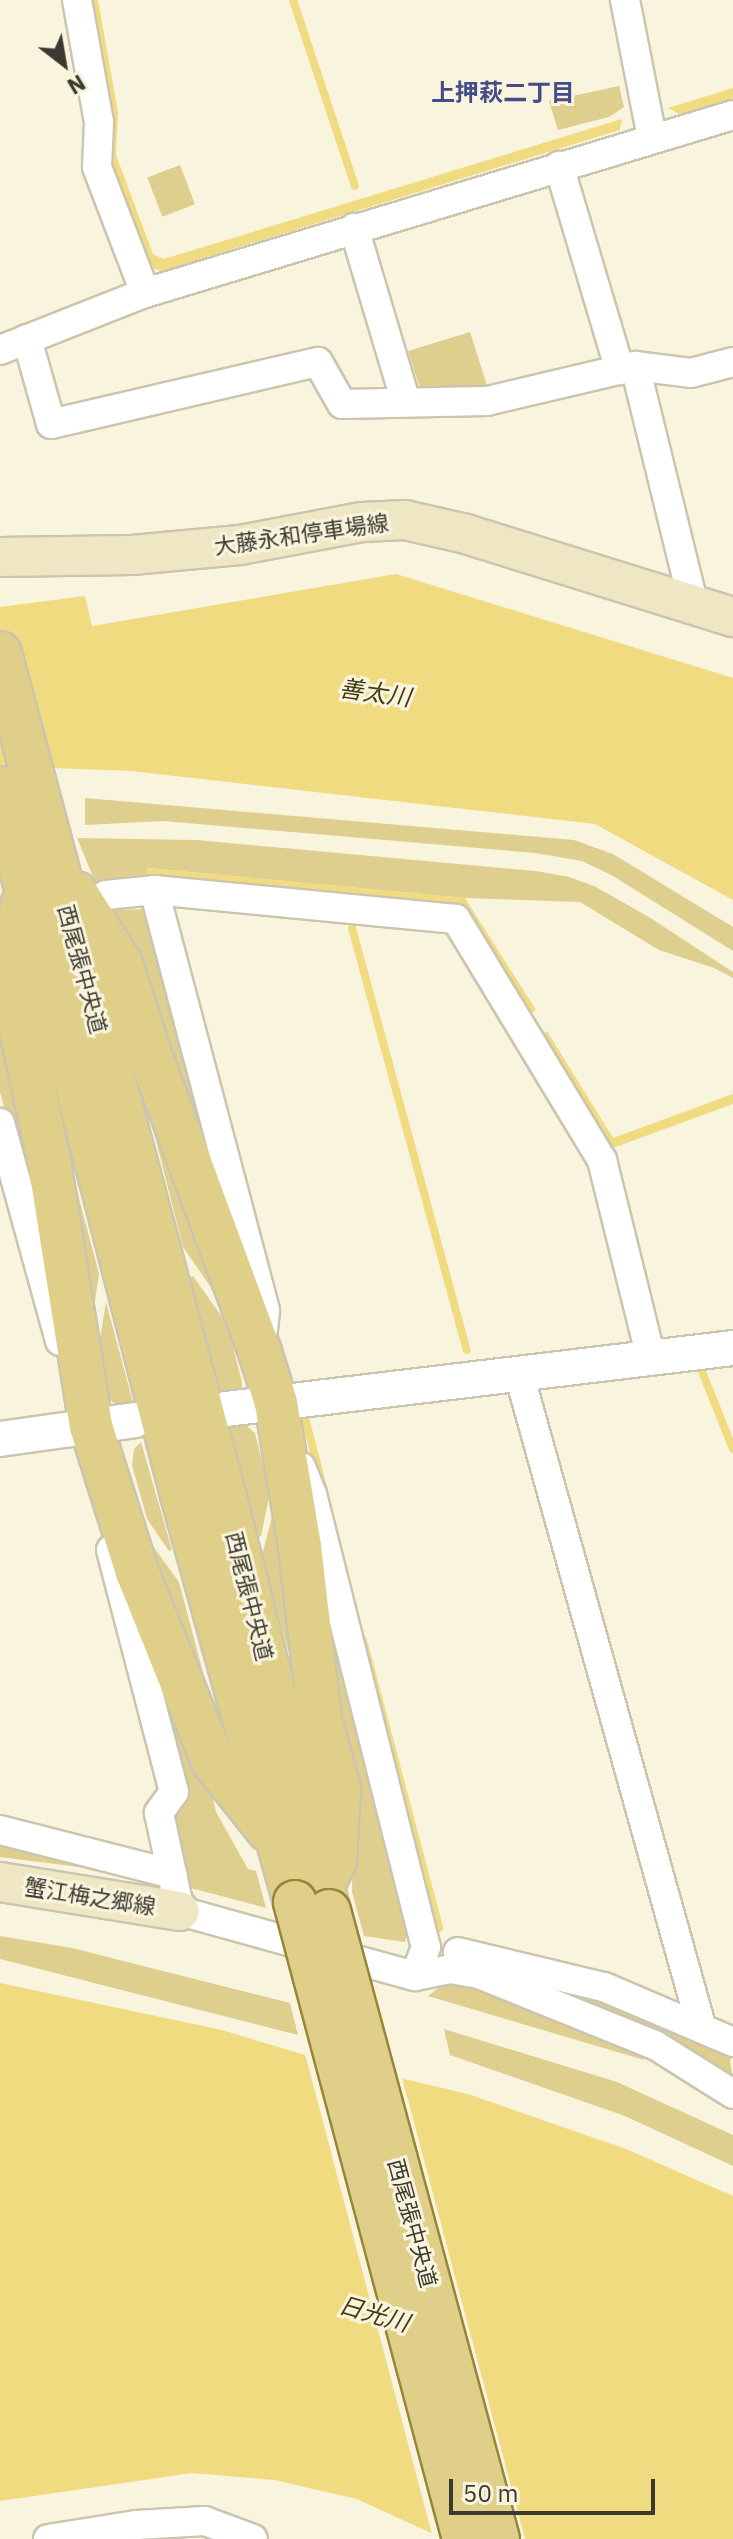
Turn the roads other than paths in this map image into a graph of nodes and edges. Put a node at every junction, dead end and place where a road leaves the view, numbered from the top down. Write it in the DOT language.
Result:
graph roads {
  1 [pos="77,0"];
  2 [pos="625,0"];
  3 [pos="733,115"];
  4 [pos="652,138"];
  5 [pos="559,166"];
  6 [pos="354,228"];
  7 [pos="145,293"];
  8 [pos="27,339"];
  9 [pos="0,350"];
  10 [pos="733,362"];
  11 [pos="628,368"];
  12 [pos="406,402"];
  13 [pos="0,557"];
  14 [pos="693,603"];
  15 [pos="733,617"];
  16 [pos="0,653"];
  17 [pos="16,802"];
  18 [pos="40,871"];
  19 [pos="154,890"];
  20 [pos="106,895"];
  21 [pos="0,1123"];
  22 [pos="733,1348"];
  23 [pos="260,1352"];
  24 [pos="651,1358"];
  25 [pos="519,1374"];
  26 [pos="276,1403"];
  27 [pos="226,1409"];
  28 [pos="135,1420"];
  29 [pos="88,1426"];
  30 [pos="0,1439"];
  31 [pos="0,1830"];
  32 [pos="278,1843"];
  33 [pos="172,1874"];
  34 [pos="0,1882"];
  35 [pos="316,1900"];
  36 [pos="180,1911"];
  37 [pos="426,1947"];
  38 [pos="415,1976"];
  39 [pos="701,2026"];
  40 [pos="733,2042"];
  41 [pos="733,2094"];
  42 [pos="48,2539"];
  43 [pos="253,2539"];
  44 [pos="464,2539"];
  45 [pos="498,2539"];
  1 -- 7 [label="street"];
  2 -- 4 [label="street"];
  3 -- 4 [label="street"];
  4 -- 5 [label="street"];
  5 -- 6 [label="street"];
  5 -- 11 [label="street"];
  6 -- 7 [label="street"];
  6 -- 12 [label="street"];
  7 -- 8 [label="street"];
  8 -- 9 [label="street"];
  8 -- 12 [label="street"];
  10 -- 11 [label="street"];
  11 -- 12 [label="street"];
  11 -- 14 [label="street"];
  13 -- 14 [label="main road, 大藤永和停車場線"];
  14 -- 15 [label="main road, 大藤永和停車場線"];
  16 -- 17 [label="main road, 西尾張中央道"];
  17 -- 18 [label="main road, 西尾張中央道"];
  18 -- 23 [label="main road"];
  18 -- 29 [label="main road"];
  18 -- 32 [label="main road, 西尾張中央道"];
  18 -- 35 [label="main road, 西尾張中央道"];
  19 -- 20 [label="street"];
  19 -- 23 [label="street"];
  19 -- 24 [label="street"];
  21 -- 29 [label="street"];
  22 -- 24 [label="street"];
  23 -- 26 [label="main road"];
  24 -- 25 [label="street"];
  25 -- 26 [label="street"];
  25 -- 39 [label="street"];
  26 -- 27 [label="street"];
  26 -- 35 [label="main road"];
  26 -- 37 [label="street"];
  28 -- 29 [label="street"];
  29 -- 30 [label="street"];
  29 -- 32 [label="main road"];
  29 -- 33 [label="street"];
  31 -- 33 [label="street"];
  32 -- 35 [label="main road, 西尾張中央道"];
  33 -- 36 [label="street"];
  34 -- 36 [label="main road, 蟹江梅之郷線"];
  35 -- 44 [label="main road, 西尾張中央道, bridge"];
  35 -- 45 [label="main road, 西尾張中央道, bridge"];
  36 -- 38 [label="street"];
  37 -- 38 [label="street"];
  37 -- 39 [label="street"];
  38 -- 41 [label="street"];
  39 -- 40 [label="street"];
  42 -- 43 [label="street"];
}
